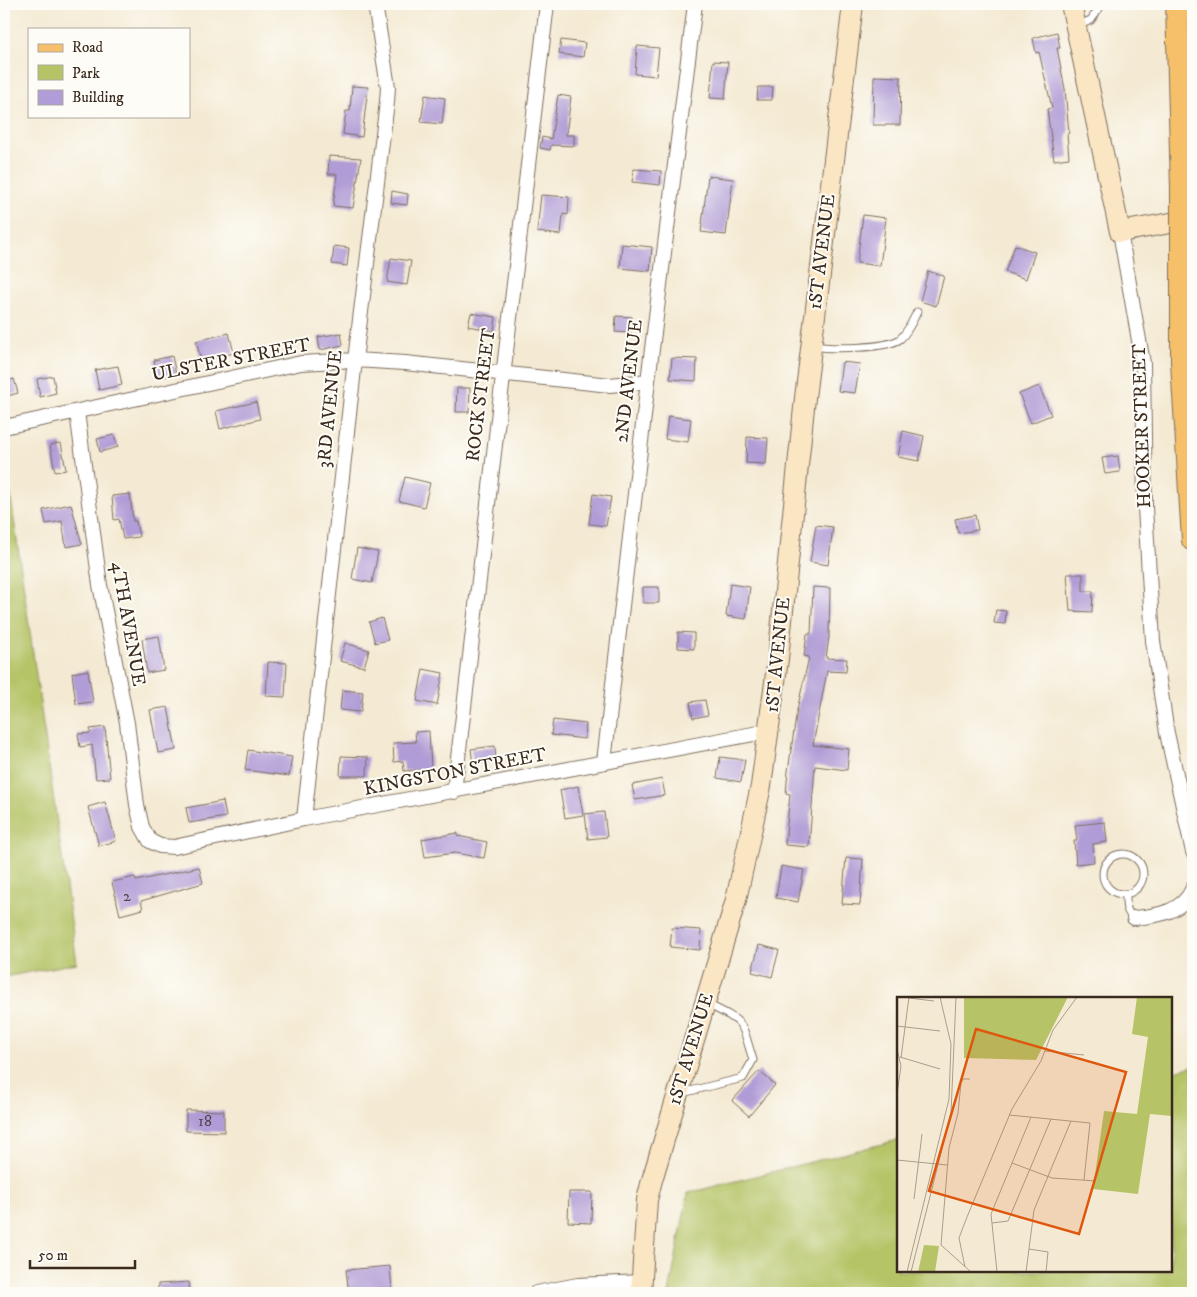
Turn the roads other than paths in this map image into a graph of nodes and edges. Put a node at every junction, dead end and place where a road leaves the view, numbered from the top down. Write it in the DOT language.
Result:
graph roads {
  1 [pos="374,4"];
  2 [pos="547,4"];
  3 [pos="694,4"];
  4 [pos="853,4"];
  5 [pos="1072,4"];
  6 [pos="1102,4"];
  7 [pos="1177,4"];
  8 [pos="1076,26"];
  9 [pos="1193,219"];
  10 [pos="1120,232"];
  11 [pos="917,312"];
  12 [pos="811,346"];
  13 [pos="355,360"];
  14 [pos="503,374"];
  15 [pos="648,381"];
  16 [pos="77,412"];
  17 [pos="4,427"];
  18 [pos="1193,540"];
  19 [pos="770,732"];
  20 [pos="604,762"];
  21 [pos="454,792"];
  22 [pos="304,820"];
  23 [pos="150,841"];
  24 [pos="1193,852"];
  25 [pos="1193,888"];
  26 [pos="1126,894"];
  27 [pos="1134,918"];
  28 [pos="705,1003"];
  29 [pos="678,1094"];
  30 [pos="641,1287"];
  31 [pos="536,1293"];
  1 -- 13 [label="street, 3RD AVENUE"];
  2 -- 14 [label="street, ROCK STREET"];
  3 -- 15 [label="street, 2ND AVENUE"];
  4 -- 12 [label="street, 1ST AVENUE"];
  5 -- 8 [label="street, HOOKER STREET"];
  6 -- 8 [label="lane"];
  7 -- 18 [label="main road, bridge"];
  8 -- 10 [label="street, HOOKER STREET"];
  9 -- 10 [label="street"];
  10 -- 24 [label="street, HOOKER STREET"];
  11 -- 12 [label="lane"];
  12 -- 19 [label="street, 1ST AVENUE"];
  13 -- 14 [label="street, ULSTER STREET"];
  13 -- 16 [label="street, ULSTER STREET"];
  13 -- 22 [label="street, 3RD AVENUE"];
  14 -- 15 [label="street, ULSTER STREET"];
  14 -- 21 [label="street, ROCK STREET"];
  15 -- 20 [label="street, 2ND AVENUE"];
  16 -- 17 [label="street, ULSTER STREET"];
  16 -- 23 [label="street, 4TH AVENUE"];
  19 -- 20 [label="street, KINGSTON STREET"];
  19 -- 28 [label="street, 1ST AVENUE"];
  20 -- 21 [label="street, KINGSTON STREET"];
  21 -- 22 [label="street, KINGSTON STREET"];
  22 -- 23 [label="street, KINGSTON STREET"];
  25 -- 27 [label="street"];
  26 -- 26 [label="lane"];
  26 -- 27 [label="lane"];
  28 -- 29 [label="street, 1ST AVENUE"];
  28 -- 29 [label="lane"];
  29 -- 30 [label="street, 1ST AVENUE"];
  30 -- 31 [label="street"];
}
